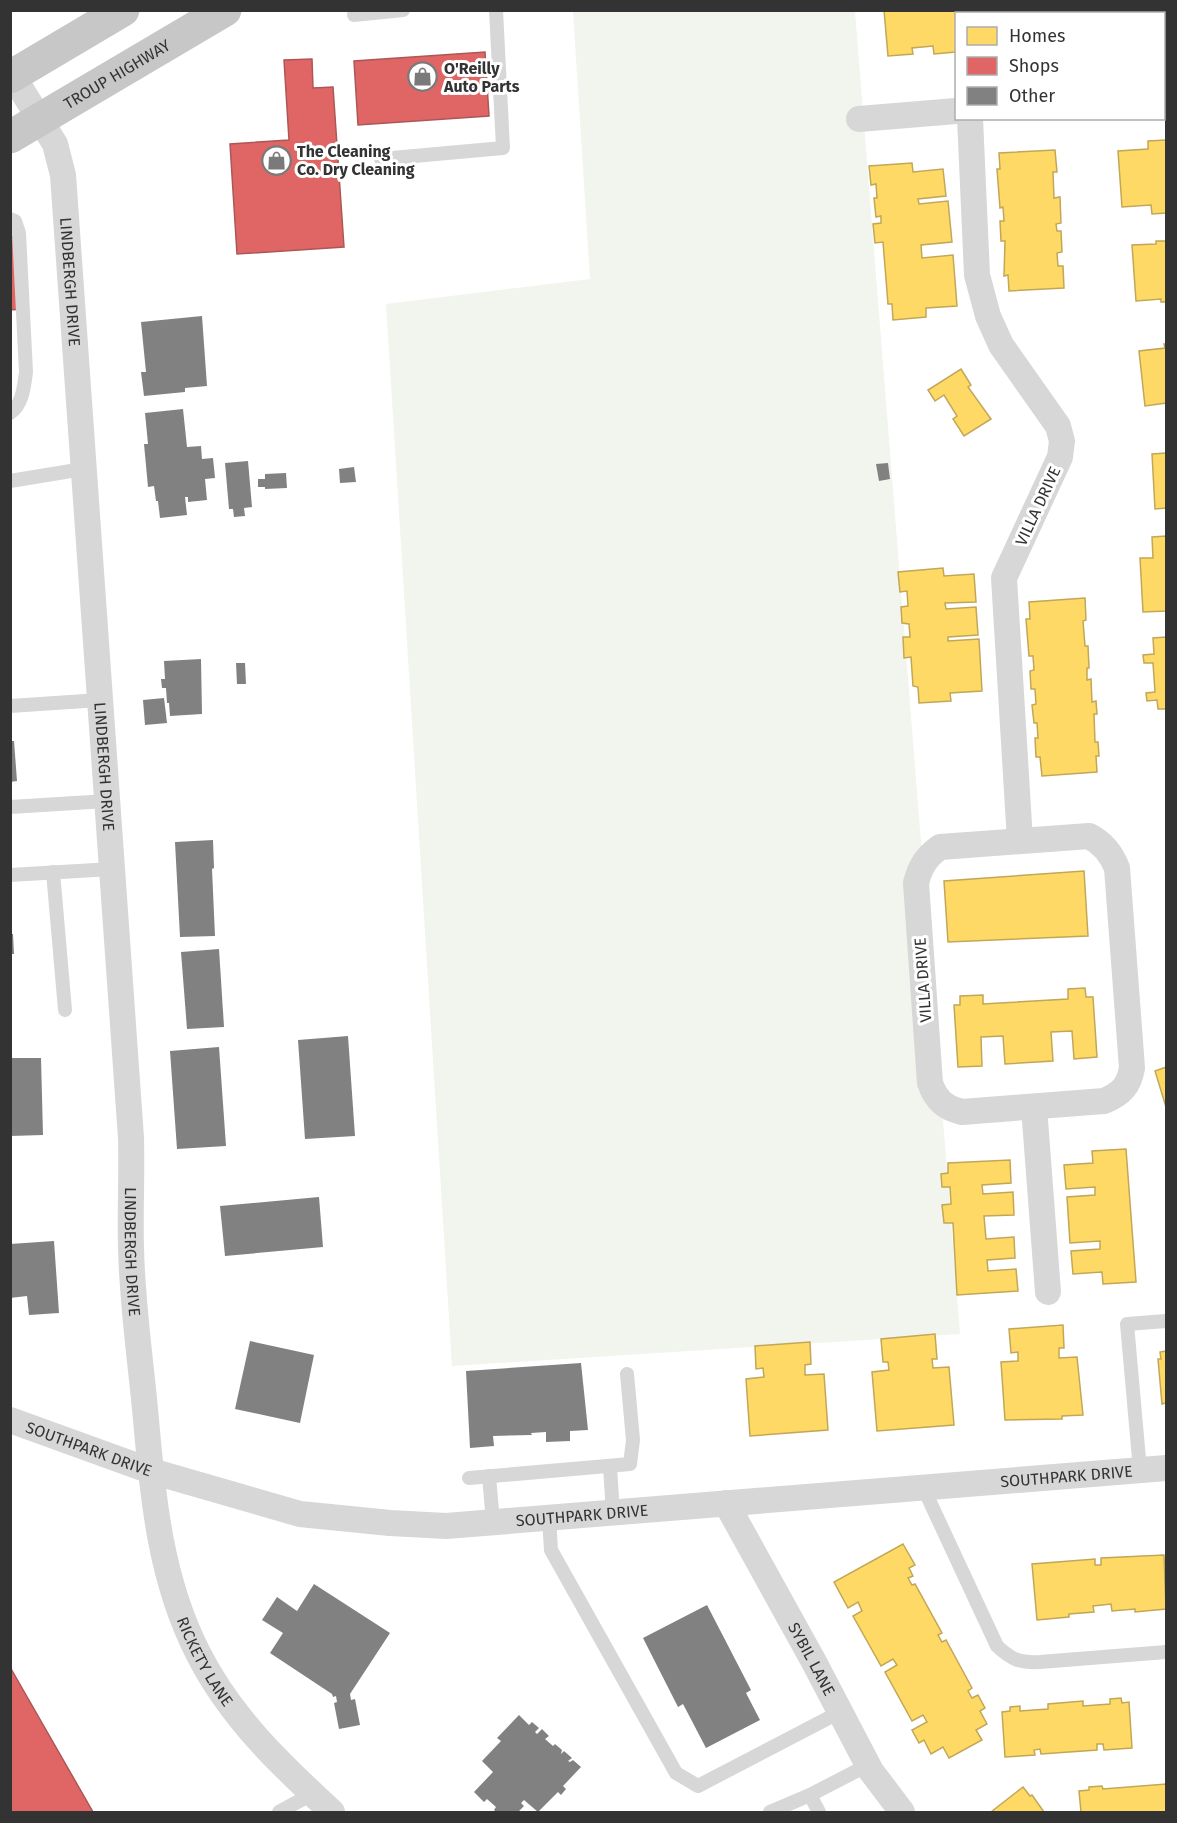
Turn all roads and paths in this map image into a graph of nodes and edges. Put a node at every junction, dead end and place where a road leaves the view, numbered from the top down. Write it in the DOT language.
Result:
graph roads {
  1 [pos="123,10"];
  2 [pos="225,10"];
  3 [pos="403,10"];
  4 [pos="496,10"];
  5 [pos="354,15"];
  6 [pos="11,75"];
  7 [pos="955,111"];
  8 [pos="859,118"];
  9 [pos="40,119"];
  10 [pos="969,120"];
  11 [pos="10,137"];
  12 [pos="381,159"];
  13 [pos="10,219"];
  14 [pos="10,413"];
  15 [pos="83,469"];
  16 [pos="10,481"];
  17 [pos="100,700"];
  18 [pos="10,706"];
  19 [pos="107,801"];
  20 [pos="10,807"];
  21 [pos="1020,841"];
  22 [pos="112,869"];
  23 [pos="53,872"];
  24 [pos="10,875"];
  25 [pos="65,1010"];
  26 [pos="1034,1107"];
  27 [pos="1048,1292"];
  28 [pos="1167,1321"];
  29 [pos="627,1374"];
  30 [pos="10,1419"];
  31 [pos="610,1467"];
  32 [pos="1167,1468"];
  33 [pos="1140,1470"];
  34 [pos="151,1471"];
  35 [pos="489,1476"];
  36 [pos="469,1479"];
  37 [pos="923,1488"];
  38 [pos="726,1503"];
  39 [pos="613,1513"];
  40 [pos="549,1518"];
  41 [pos="493,1522"];
  42 [pos="1167,1652"];
  43 [pos="840,1712"];
  44 [pos="868,1765"];
  45 [pos="312,1794"];
  46 [pos="810,1795"];
  47 [pos="279,1812"];
  48 [pos="332,1812"];
  49 [pos="770,1812"];
  50 [pos="819,1812"];
  51 [pos="902,1812"];
  1 -- 6 [label="highway"];
  2 -- 9 [label="highway, TROUP HIGHWAY"];
  3 -- 5 [label="lane"];
  4 -- 12 [label="lane"];
  6 -- 9 [label="street, LINDBERGH DRIVE"];
  7 -- 8 [label="street"];
  9 -- 11 [label="highway, TROUP HIGHWAY"];
  9 -- 15 [label="street, LINDBERGH DRIVE"];
  10 -- 21 [label="street, VILLA DRIVE"];
  13 -- 14 [label="lane"];
  15 -- 16 [label="lane"];
  15 -- 17 [label="street, LINDBERGH DRIVE"];
  17 -- 18 [label="lane"];
  17 -- 19 [label="street, LINDBERGH DRIVE"];
  19 -- 20 [label="lane"];
  19 -- 22 [label="street, LINDBERGH DRIVE"];
  21 -- 26 [label="street, VILLA DRIVE"];
  21 -- 26 [label="street, VILLA DRIVE"];
  22 -- 23 [label="lane"];
  22 -- 34 [label="street, LINDBERGH DRIVE"];
  23 -- 24 [label="lane"];
  23 -- 25 [label="lane"];
  26 -- 27 [label="street"];
  28 -- 33 [label="lane"];
  29 -- 31 [label="lane"];
  30 -- 34 [label="street, SOUTHPARK DRIVE"];
  31 -- 35 [label="lane"];
  31 -- 39 [label="lane"];
  32 -- 33 [label="street, SOUTHPARK DRIVE"];
  33 -- 37 [label="street, SOUTHPARK DRIVE"];
  34 -- 41 [label="street, SOUTHPARK DRIVE"];
  34 -- 45 [label="street, RICKETY LANE"];
  35 -- 36 [label="lane"];
  35 -- 41 [label="lane"];
  37 -- 38 [label="street, SOUTHPARK DRIVE"];
  37 -- 42 [label="lane"];
  38 -- 39 [label="street, SOUTHPARK DRIVE"];
  38 -- 43 [label="street, SYBIL LANE"];
  39 -- 40 [label="street, SOUTHPARK DRIVE"];
  40 -- 41 [label="street, SOUTHPARK DRIVE"];
  40 -- 43 [label="lane"];
  43 -- 44 [label="street, SYBIL LANE"];
  44 -- 46 [label="lane"];
  44 -- 51 [label="street, SYBIL LANE"];
  45 -- 47 [label="lane"];
  45 -- 48 [label="street, RICKETY LANE"];
  46 -- 49 [label="lane"];
  46 -- 50 [label="lane"];
}
